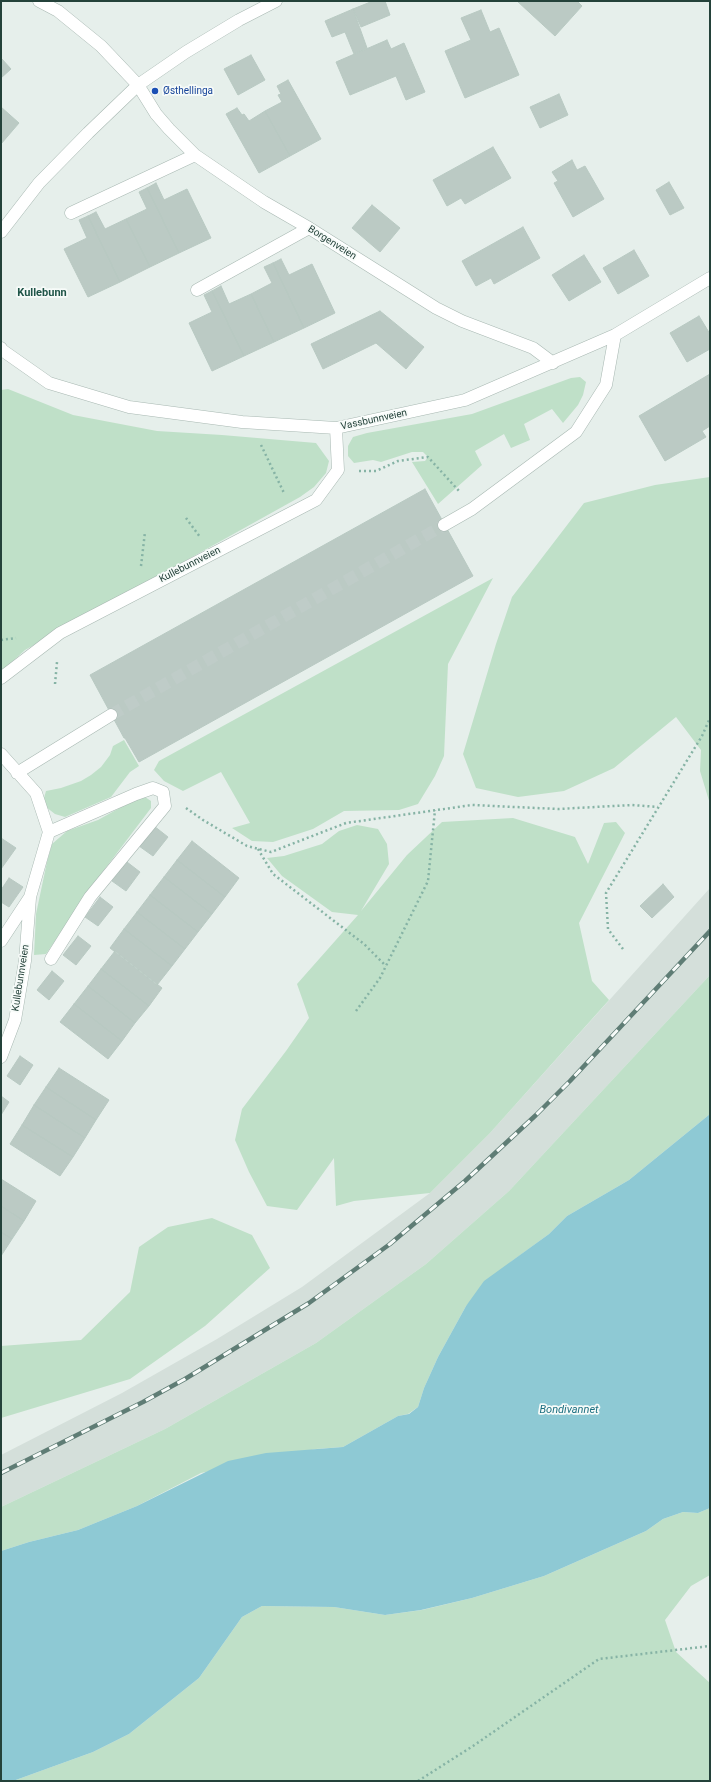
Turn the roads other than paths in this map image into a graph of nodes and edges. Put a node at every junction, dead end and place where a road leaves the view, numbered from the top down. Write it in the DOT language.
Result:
graph roads {
  1 [pos="39,1"];
  2 [pos="276,1"];
  3 [pos="138,85"];
  4 [pos="195,155"];
  5 [pos="71,213"];
  6 [pos="309,228"];
  7 [pos="1,232"];
  8 [pos="710,278"];
  9 [pos="197,290"];
  10 [pos="615,334"];
  11 [pos="1,350"];
  12 [pos="553,363"];
  13 [pos="336,428"];
  14 [pos="444,525"];
  15 [pos="1,678"];
  16 [pos="111,715"];
  17 [pos="1,754"];
  18 [pos="18,773"];
  19 [pos="50,832"];
  20 [pos="30,897"];
  21 [pos="1,941"];
  22 [pos="51,959"];
  23 [pos="1,1057"];
  1 -- 3 [label="street"];
  2 -- 3 [label="street"];
  3 -- 4 [label="street, Borgenveien"];
  3 -- 7 [label="street"];
  4 -- 5 [label="street"];
  4 -- 6 [label="street, Borgenveien"];
  6 -- 9 [label="street"];
  6 -- 12 [label="street, Borgenveien"];
  8 -- 10 [label="street, Vassbunnveien"];
  10 -- 12 [label="street, Vassbunnveien"];
  10 -- 14 [label="street"];
  11 -- 13 [label="street, Vassbunnveien"];
  12 -- 13 [label="street, Vassbunnveien"];
  13 -- 15 [label="street, Kullebunnveien"];
  16 -- 18 [label="street"];
  17 -- 18 [label="street"];
  18 -- 19 [label="street"];
  19 -- 20 [label="street, Kullebunnveien"];
  19 -- 22 [label="street"];
  20 -- 21 [label="street, Kullebunnveien"];
  20 -- 23 [label="street, Kullebunnveien"];
}
